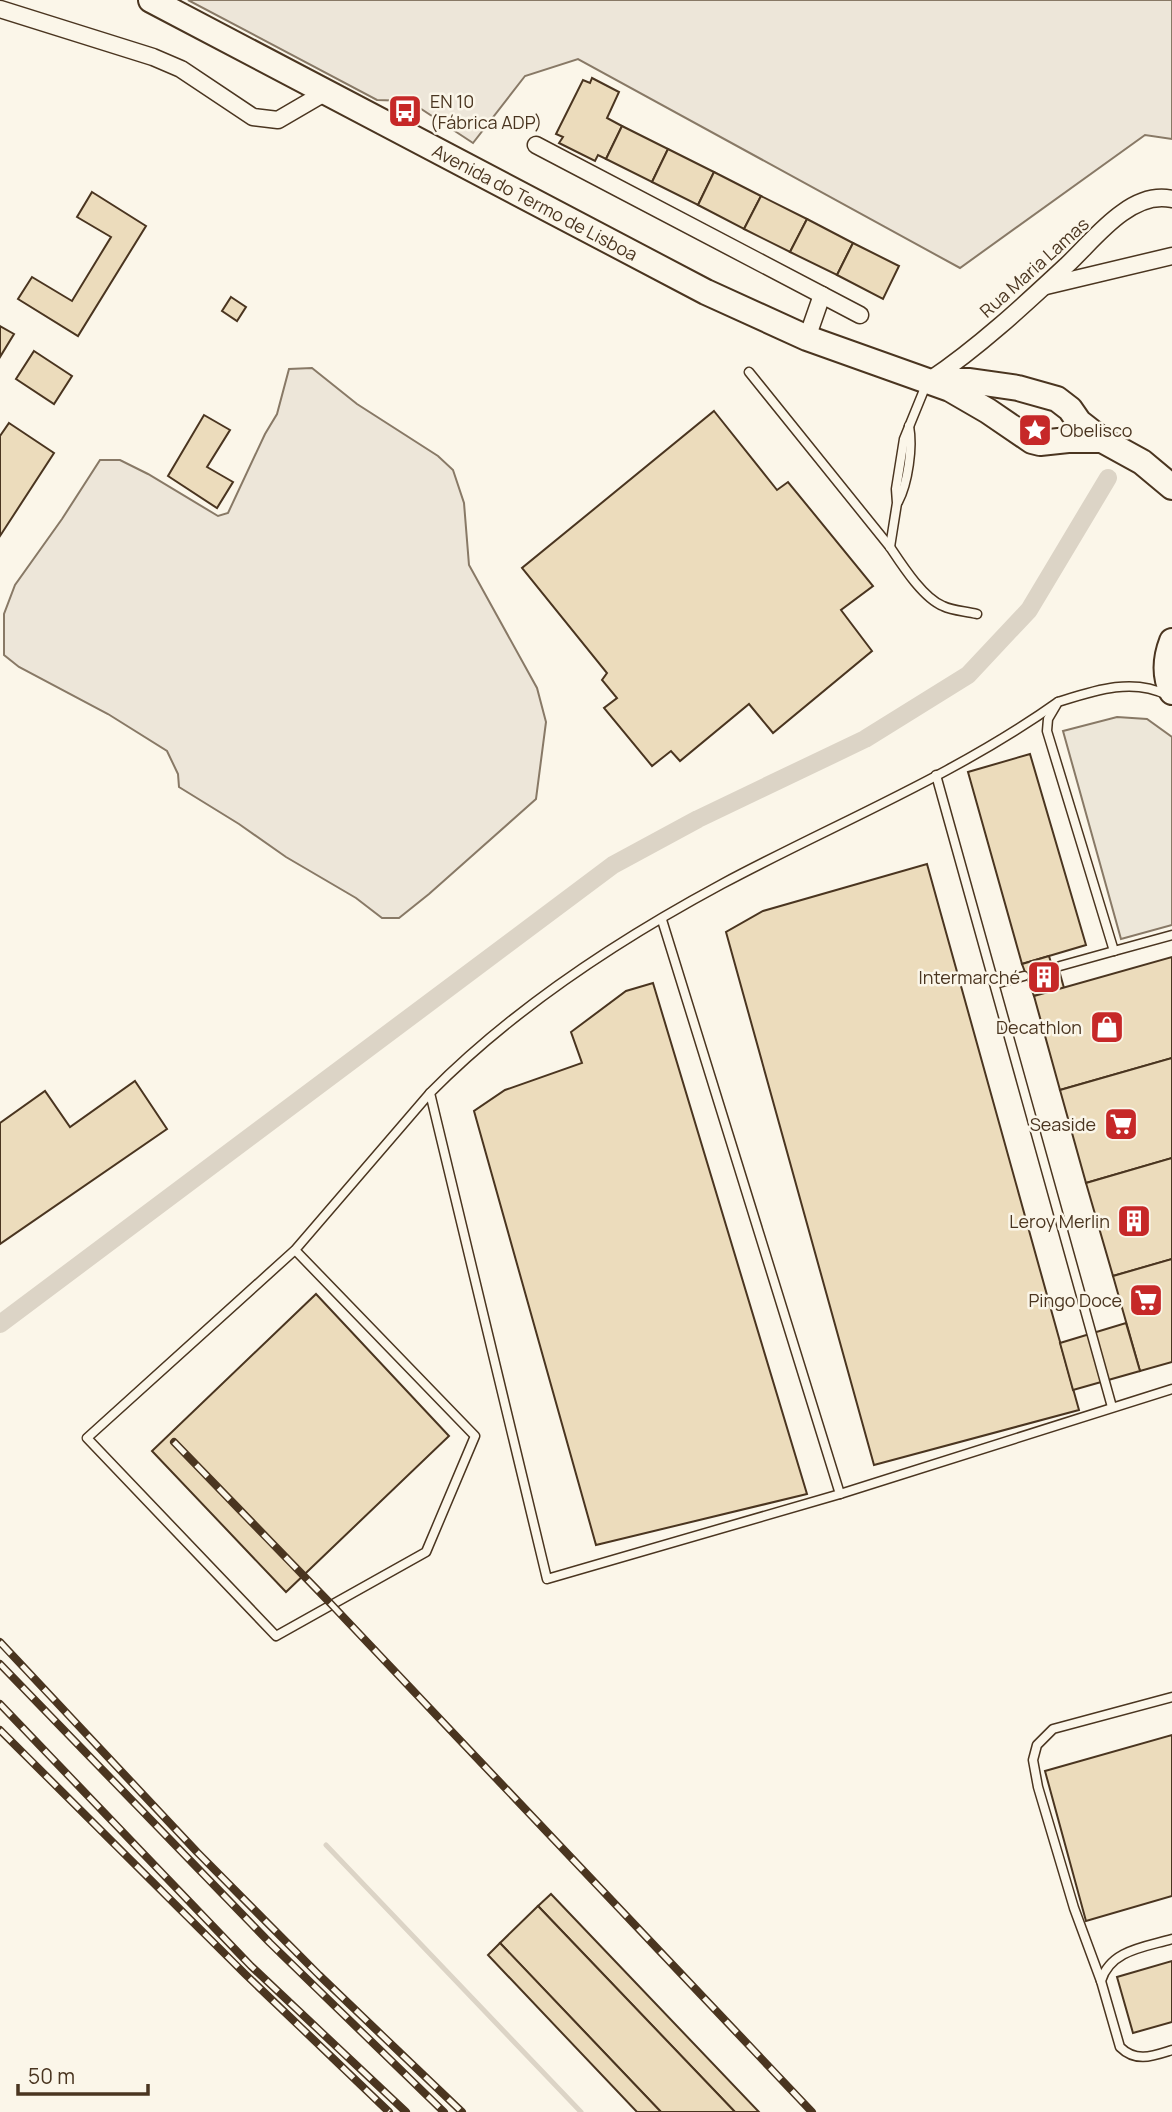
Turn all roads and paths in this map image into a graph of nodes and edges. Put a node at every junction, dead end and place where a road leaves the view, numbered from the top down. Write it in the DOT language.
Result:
graph roads {
  1 [pos="151,0"];
  2 [pos="0,9"];
  3 [pos="326,92"];
  4 [pos="536,145"];
  5 [pos="1172,199"];
  6 [pos="1172,256"];
  7 [pos="1043,287"];
  8 [pos="822,295"];
  9 [pos="860,315"];
  10 [pos="807,338"];
  11 [pos="749,372"];
  12 [pos="928,381"];
  13 [pos="1102,440"];
  14 [pos="1172,487"];
  15 [pos="890,547"];
  16 [pos="977,614"];
  17 [pos="1172,641"];
  18 [pos="1172,692"];
  19 [pos="1172,698"];
  20 [pos="1058,702"];
  21 [pos="936,775"];
  22 [pos="662,920"];
  23 [pos="1172,935"];
  24 [pos="1114,951"];
  25 [pos="1060,966"];
  26 [pos="1024,975"];
  27 [pos="995,984"];
  28 [pos="430,1093"];
  29 [pos="295,1250"];
  30 [pos="1172,1389"];
  31 [pos="1112,1407"];
  32 [pos="840,1494"];
  33 [pos="1172,1697"];
  34 [pos="1172,1940"];
  35 [pos="1101,1981"];
  36 [pos="1172,2050"];
  1 -- 3 [label="main road, Avenida do Termo de Lisboa"];
  2 -- 3 [label="street"];
  3 -- 10 [label="main road, Avenida do Termo de Lisboa"];
  4 -- 8 [label="street"];
  5 -- 7 [label="street, Rua Maria Lamas"];
  6 -- 7 [label="street"];
  7 -- 12 [label="street, Rua Maria Lamas"];
  8 -- 9 [label="street"];
  8 -- 10 [label="street"];
  10 -- 12 [label="main road, Avenida do Termo de Lisboa"];
  11 -- 15 [label="lane"];
  12 -- 13 [label="main road, Avenida do Termo de Lisboa"];
  12 -- 13 [label="main road, Avenida do Termo de Lisboa"];
  12 -- 15 [label="lane"];
  13 -- 14 [label="main road, Avenida do Termo de Lisboa"];
  15 -- 16 [label="lane"];
  17 -- 18 [label="main road"];
  19 -- 20 [label="lane"];
  20 -- 21 [label="lane"];
  20 -- 24 [label="lane"];
  21 -- 22 [label="lane"];
  21 -- 27 [label="lane"];
  22 -- 28 [label="lane"];
  22 -- 32 [label="lane"];
  23 -- 24 [label="lane"];
  24 -- 25 [label="lane"];
  26 -- 27 [label="lane"];
  27 -- 31 [label="lane"];
  28 -- 29 [label="lane"];
  28 -- 32 [label="lane"];
  29 -- 29 [label="lane"];
  30 -- 31 [label="lane"];
  31 -- 32 [label="lane"];
  33 -- 35 [label="lane"];
  34 -- 35 [label="lane"];
  35 -- 36 [label="lane"];
}
